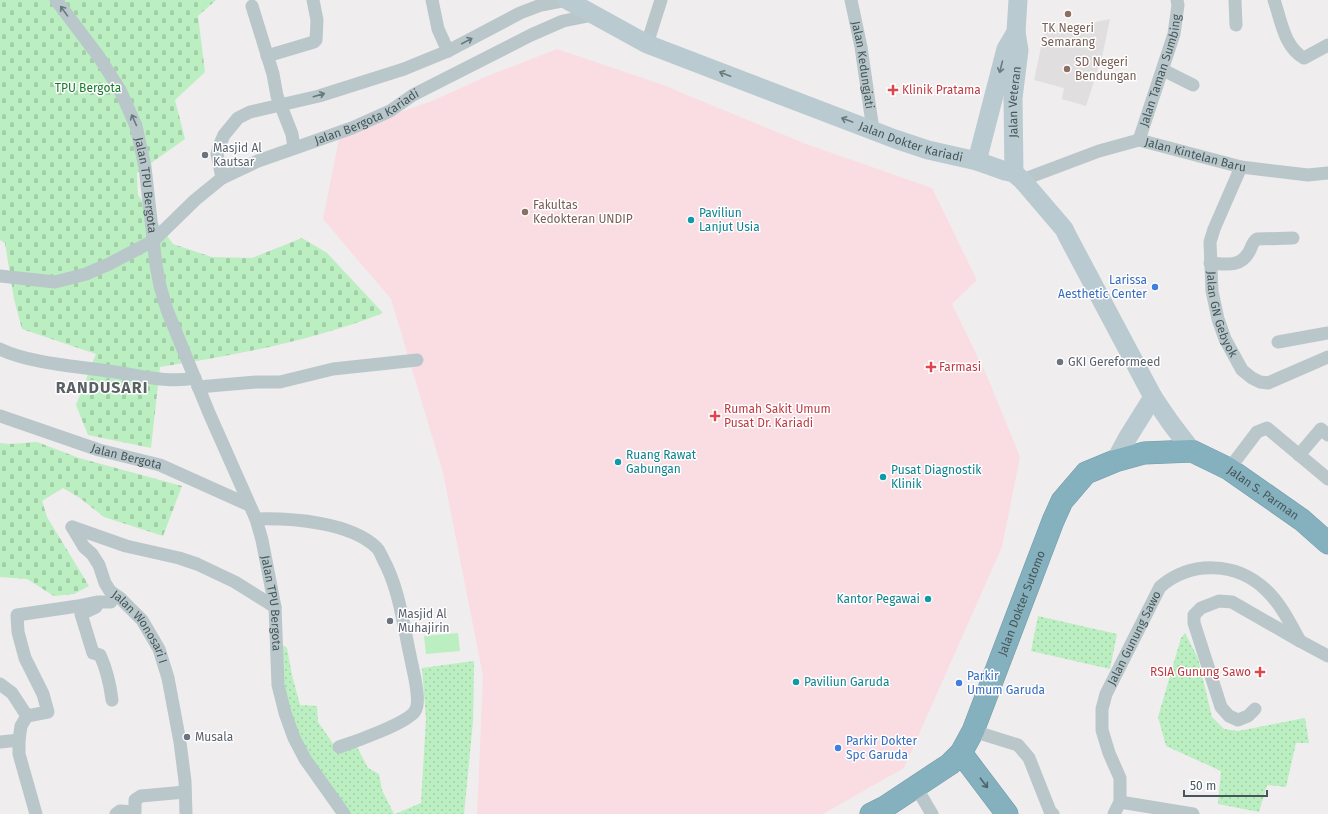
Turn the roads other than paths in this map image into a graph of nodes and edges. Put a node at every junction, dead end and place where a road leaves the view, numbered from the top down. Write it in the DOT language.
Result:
graph roads {
  1 [pos="56,0"];
  2 [pos="313,0"];
  3 [pos="432,0"];
  4 [pos="567,0"];
  5 [pos="661,0"];
  6 [pos="850,0"];
  7 [pos="1018,0"];
  8 [pos="1177,0"];
  9 [pos="1234,0"];
  10 [pos="1274,0"];
  11 [pos="540,3"];
  12 [pos="252,6"];
  13 [pos="593,15"];
  14 [pos="1236,24"];
  15 [pos="1016,32"];
  16 [pos="647,44"];
  17 [pos="1328,45"];
  18 [pos="448,51"];
  19 [pos="267,56"];
  20 [pos="1163,70"];
  21 [pos="1193,84"];
  22 [pos="281,104"];
  23 [pos="873,130"];
  24 [pos="1139,140"];
  25 [pos="294,148"];
  26 [pos="977,161"];
  27 [pos="1241,167"];
  28 [pos="1328,173"];
  29 [pos="1018,176"];
  30 [pos="222,178"];
  31 [pos="1293,238"];
  32 [pos="153,241"];
  33 [pos="1210,263"];
  34 [pos="0,276"];
  35 [pos="1328,332"];
  36 [pos="1278,342"];
  37 [pos="0,349"];
  38 [pos="1328,357"];
  39 [pos="417,360"];
  40 [pos="197,382"];
  41 [pos="1153,397"];
  42 [pos="0,416"];
  43 [pos="1326,427"];
  44 [pos="1192,451"];
  45 [pos="1299,455"];
  46 [pos="1115,461"];
  47 [pos="1229,469"];
  48 [pos="1328,479"];
  49 [pos="249,505"];
  50 [pos="256,519"];
  51 [pos="1328,543"];
  52 [pos="116,600"];
  53 [pos="275,607"];
  54 [pos="1300,641"];
  55 [pos="1328,656"];
  56 [pos="0,684"];
  57 [pos="112,700"];
  58 [pos="1255,709"];
  59 [pos="28,716"];
  60 [pos="973,731"];
  61 [pos="18,740"];
  62 [pos="0,742"];
  63 [pos="339,747"];
  64 [pos="956,758"];
  65 [pos="916,787"];
  66 [pos="185,792"];
  67 [pos="1120,802"];
  68 [pos="882,811"];
  69 [pos="36,814"];
  70 [pos="116,814"];
  71 [pos="186,814"];
  72 [pos="344,814"];
  73 [pos="932,814"];
  74 [pos="990,814"];
  75 [pos="1007,814"];
  76 [pos="1053,814"];
  77 [pos="1114,814"];
  78 [pos="1193,814"];
  32 -- 1 [label="street, Jalan TPU Bergota, one-way"];
  2 -- 19 [label="street"];
  3 -- 18 [label="street"];
  4 -- 11 [label="street"];
  4 -- 13 [label="main road, Jalan Dokter Kariadi"];
  5 -- 16 [label="street"];
  6 -- 23 [label="street, Jalan Kedungjati"];
  7 -- 15 [label="main road, Jalan Veteran"];
  8 -- 20 [label="street, Jalan Taman Sumbing"];
  9 -- 14 [label="street"];
  10 -- 17 [label="street"];
  18 -- 11 [label="street, one-way"];
  12 -- 19 [label="street"];
  13 -- 16 [label="main road, Jalan Dokter Kariadi"];
  13 -- 25 [label="street, Jalan Bergota Kariadi"];
  15 -- 26 [label="main road, Jalan Veteran, one-way"];
  15 -- 29 [label="main road, Jalan Veteran"];
  23 -- 16 [label="main road, Jalan Dokter Kariadi, one-way"];
  22 -- 18 [label="street, one-way"];
  19 -- 22 [label="street"];
  20 -- 21 [label="street"];
  20 -- 24 [label="street, Jalan Taman Sumbing"];
  22 -- 25 [label="street"];
  22 -- 30 [label="street"];
  23 -- 26 [label="main road, Jalan Dokter Kariadi"];
  24 -- 27 [label="street, Jalan Kintelan Baru"];
  24 -- 29 [label="street, Jalan Kintelan Baru"];
  25 -- 30 [label="street, Jalan Bergota Kariadi"];
  26 -- 29 [label="main road, Jalan Dokter Kariadi"];
  27 -- 28 [label="street, Jalan Kintelan Baru"];
  27 -- 33 [label="street, Jalan GN Gebyok"];
  29 -- 41 [label="main road"];
  30 -- 32 [label="street, Jalan Bergota Kariadi"];
  31 -- 33 [label="street"];
  32 -- 34 [label="street"];
  32 -- 40 [label="street, Jalan TPU Bergota"];
  33 -- 38 [label="street, Jalan GN Gebyok"];
  35 -- 36 [label="street"];
  37 -- 40 [label="street"];
  39 -- 40 [label="street"];
  40 -- 49 [label="street, Jalan TPU Bergota"];
  41 -- 44 [label="main road"];
  41 -- 46 [label="main road"];
  42 -- 49 [label="street, Jalan Bergota"];
  43 -- 45 [label="street"];
  44 -- 46 [label="highway, Jalan Dokter Sutomo"];
  44 -- 47 [label="highway, Jalan S. Parman"];
  45 -- 47 [label="street"];
  45 -- 48 [label="street"];
  46 -- 60 [label="highway, Jalan Dokter Sutomo"];
  47 -- 51 [label="highway, Jalan S. Parman"];
  49 -- 50 [label="street, Jalan TPU Bergota"];
  50 -- 53 [label="street, Jalan TPU Bergota"];
  50 -- 63 [label="street"];
  52 -- 53 [label="street, Jalan Wonosari I"];
  52 -- 57 [label="street"];
  52 -- 59 [label="street"];
  52 -- 66 [label="street, Jalan Wonosari I"];
  53 -- 72 [label="street, Jalan TPU Bergota"];
  54 -- 55 [label="street"];
  54 -- 58 [label="street"];
  54 -- 67 [label="street, Jalan Gunung Sawo"];
  56 -- 59 [label="street"];
  59 -- 61 [label="street"];
  60 -- 64 [label="highway, Jalan Dokter Sutomo"];
  60 -- 76 [label="street"];
  61 -- 62 [label="street"];
  61 -- 69 [label="street"];
  64 -- 65 [label="highway, Jalan Dokter Sutomo"];
  64 -- 74 [label="highway"];
  64 -- 75 [label="highway, one-way"];
  65 -- 68 [label="highway, Jalan Dokter Sutomo"];
  65 -- 73 [label="street"];
  66 -- 70 [label="street"];
  66 -- 71 [label="street, Jalan Wonosari I"];
  67 -- 77 [label="street, Jalan Gunung Sawo"];
  67 -- 78 [label="street"];
}
